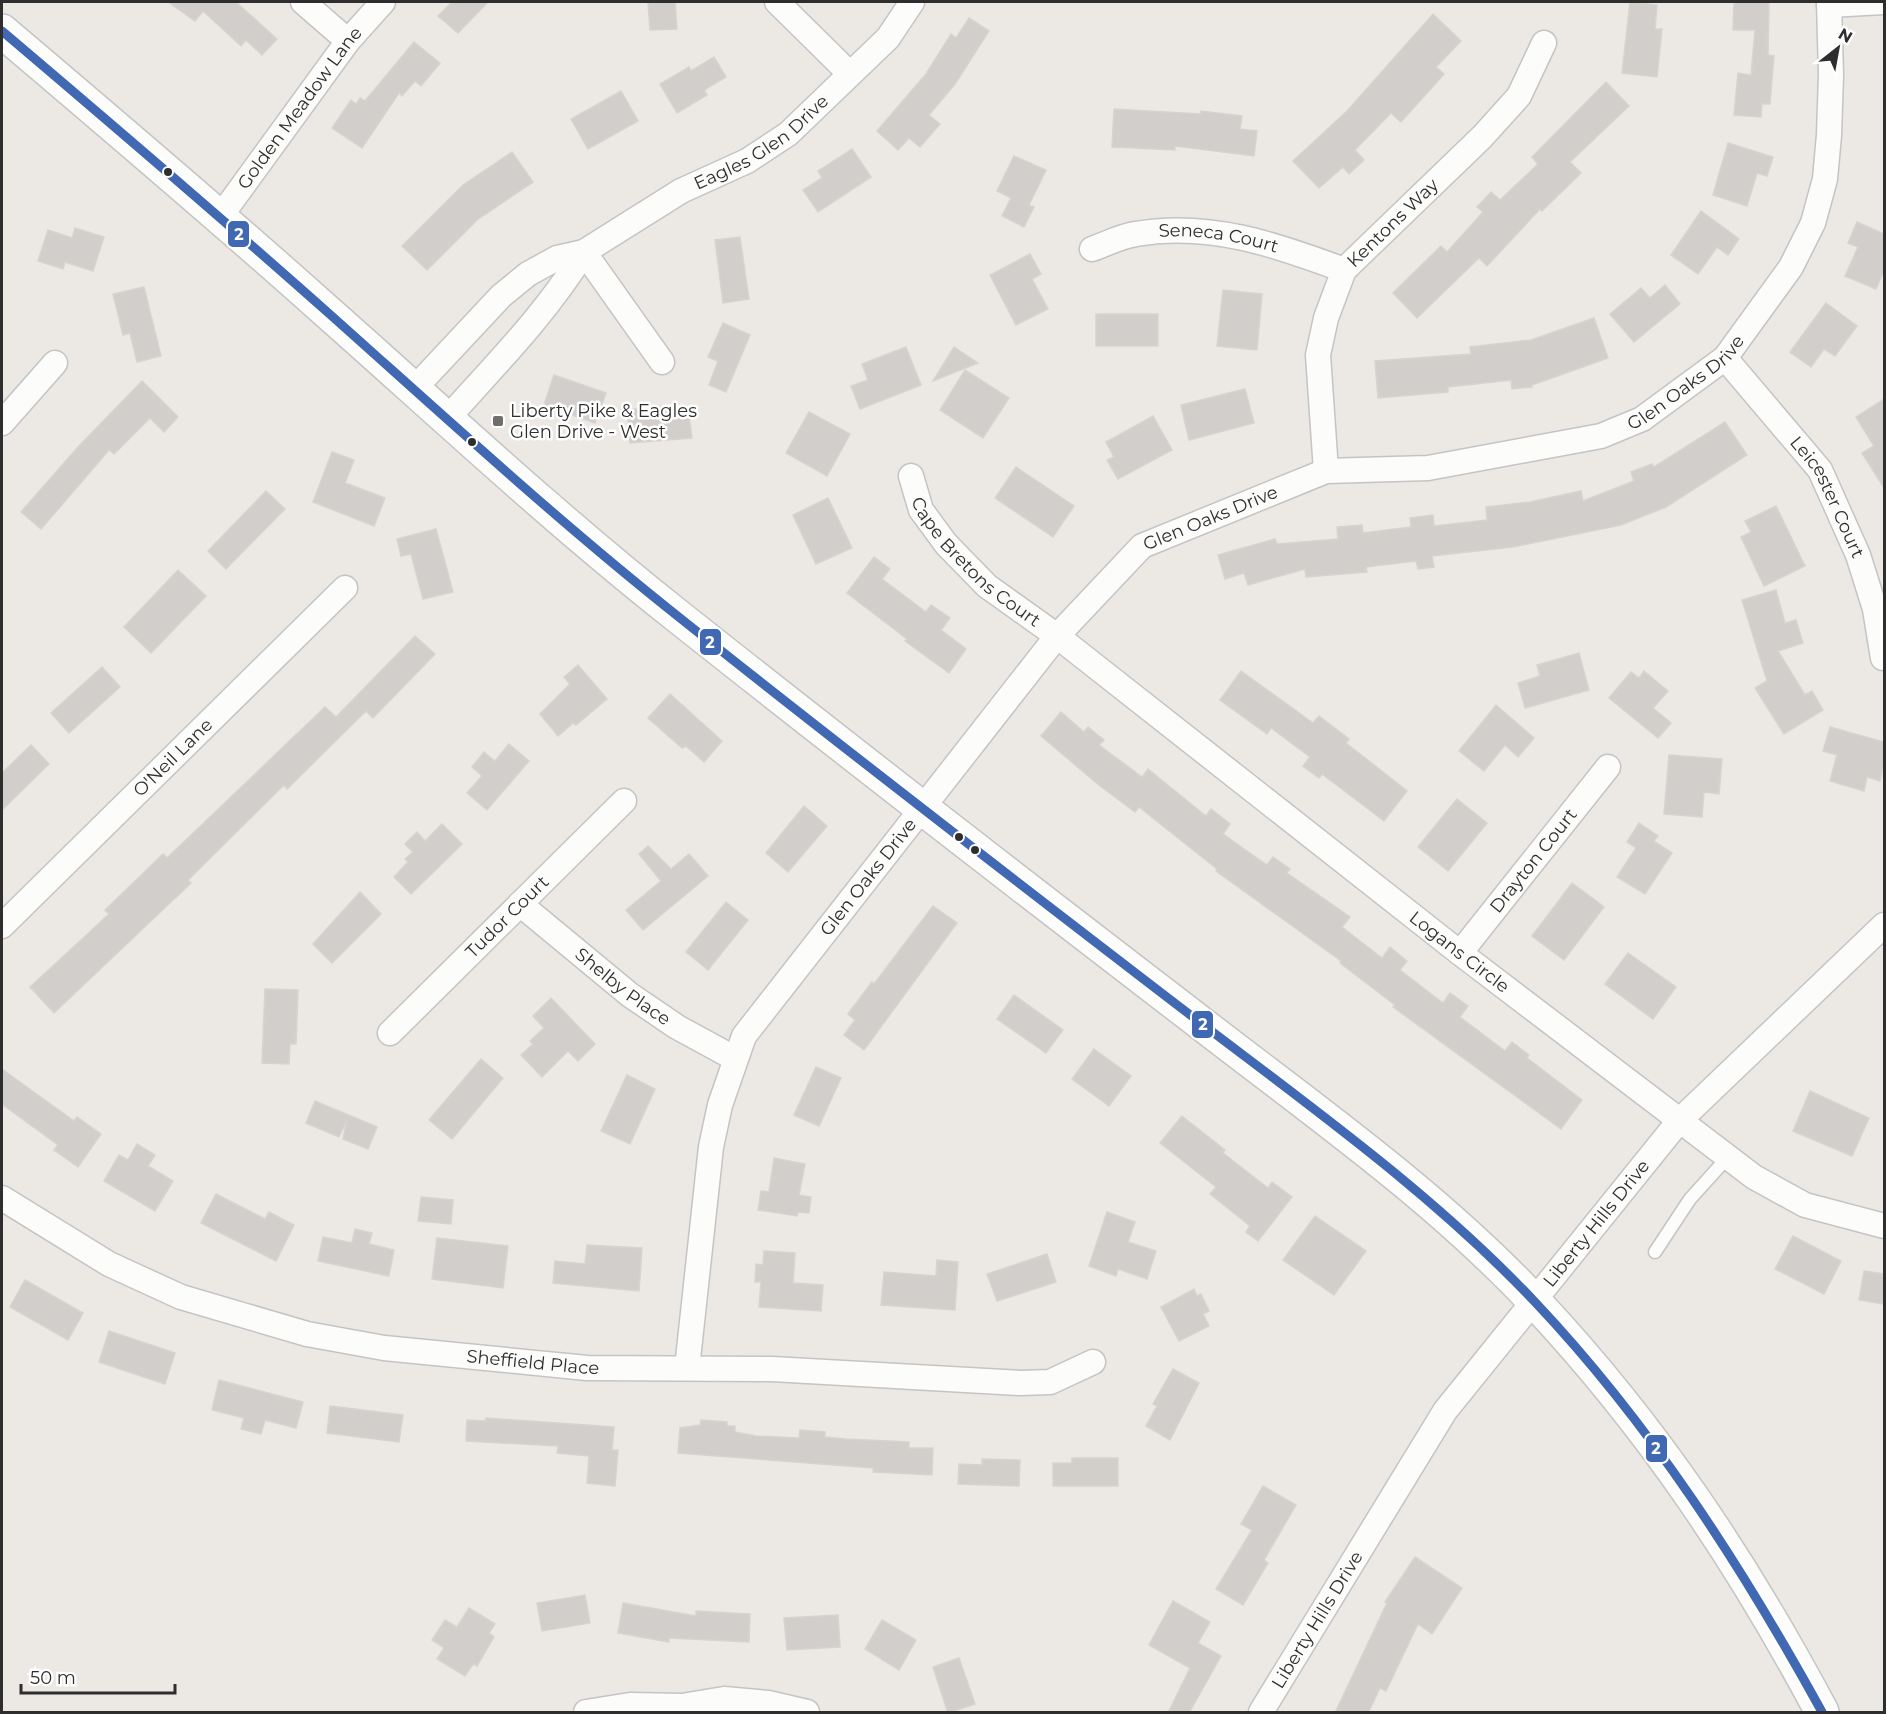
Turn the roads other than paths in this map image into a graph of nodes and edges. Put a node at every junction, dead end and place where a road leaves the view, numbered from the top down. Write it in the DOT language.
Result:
graph roads {
  1 [pos="303,2"];
  2 [pos="383,2"];
  3 [pos="777,2"];
  4 [pos="912,2"];
  5 [pos="1884,2"];
  6 [pos="1829,3"];
  7 [pos="2,31"];
  8 [pos="348,41"];
  9 [pos="1544,43"];
  10 [pos="849,73"];
  11 [pos="220,218"];
  12 [pos="1092,249"];
  13 [pos="584,252"];
  14 [pos="1344,270"];
  15 [pos="1725,358"];
  16 [pos="662,362"];
  17 [pos="55,363"];
  18 [pos="414,389"];
  19 [pos="447,419"];
  20 [pos="2,423"];
  21 [pos="1326,471"];
  22 [pos="911,476"];
  23 [pos="345,588"];
  24 [pos="1057,636"];
  25 [pos="1882,658"];
  26 [pos="1608,767"];
  27 [pos="624,801"];
  28 [pos="921,807"];
  29 [pos="520,904"];
  30 [pos="1884,925"];
  31 [pos="2,926"];
  32 [pos="1460,953"];
  33 [pos="390,1033"];
  34 [pos="734,1058"];
  35 [pos="1679,1121"];
  36 [pos="1728,1157"];
  37 [pos="2,1198"];
  38 [pos="1884,1226"];
  39 [pos="1655,1252"];
  40 [pos="1534,1301"];
  41 [pos="1093,1362"];
  42 [pos="687,1368"];
  43 [pos="682,1709"];
  44 [pos="586,1713"];
  45 [pos="807,1713"];
  46 [pos="1262,1713"];
  47 [pos="1822,1713"];
  1 -- 8 [label="street"];
  2 -- 8 [label="street, Golden Meadow Lane"];
  3 -- 10 [label="street"];
  4 -- 10 [label="street, Eagles Glen Drive"];
  5 -- 6 [label="street"];
  6 -- 15 [label="street, Glen Oaks Drive"];
  7 -- 11 [label="street"];
  8 -- 11 [label="street, Golden Meadow Lane"];
  9 -- 14 [label="street, Kentons Way"];
  10 -- 13 [label="street, Eagles Glen Drive"];
  11 -- 18 [label="street"];
  12 -- 14 [label="street, Seneca Court"];
  13 -- 16 [label="street"];
  13 -- 18 [label="street, Eagles Glen Drive"];
  13 -- 19 [label="street, Eagles Glen Drive"];
  14 -- 21 [label="street, Kentons Way"];
  15 -- 21 [label="street, Glen Oaks Drive"];
  15 -- 25 [label="street, Leicester Court"];
  17 -- 20 [label="street"];
  18 -- 19 [label="street"];
  19 -- 28 [label="street"];
  21 -- 24 [label="street, Glen Oaks Drive"];
  22 -- 24 [label="street, Cape Bretons Court"];
  23 -- 31 [label="street, O'Neil Lane"];
  24 -- 28 [label="street, Glen Oaks Drive"];
  24 -- 32 [label="street, Logans Circle"];
  26 -- 32 [label="street, Drayton Court"];
  27 -- 29 [label="street, Tudor Court"];
  28 -- 34 [label="street, Glen Oaks Drive"];
  28 -- 40 [label="street"];
  29 -- 33 [label="street, Tudor Court"];
  29 -- 34 [label="street, Shelby Place"];
  30 -- 35 [label="street, Liberty Hills Drive"];
  32 -- 35 [label="street, Logans Circle"];
  34 -- 42 [label="street, Glen Oaks Drive"];
  35 -- 36 [label="street, Logans Circle"];
  35 -- 40 [label="street, Liberty Hills Drive"];
  36 -- 38 [label="street, Logans Circle"];
  36 -- 39 [label="lane"];
  37 -- 42 [label="street, Sheffield Place"];
  40 -- 46 [label="street, Liberty Hills Drive"];
  40 -- 47 [label="street"];
  41 -- 42 [label="street, Sheffield Place"];
  43 -- 44 [label="street"];
  43 -- 45 [label="street"];
}
